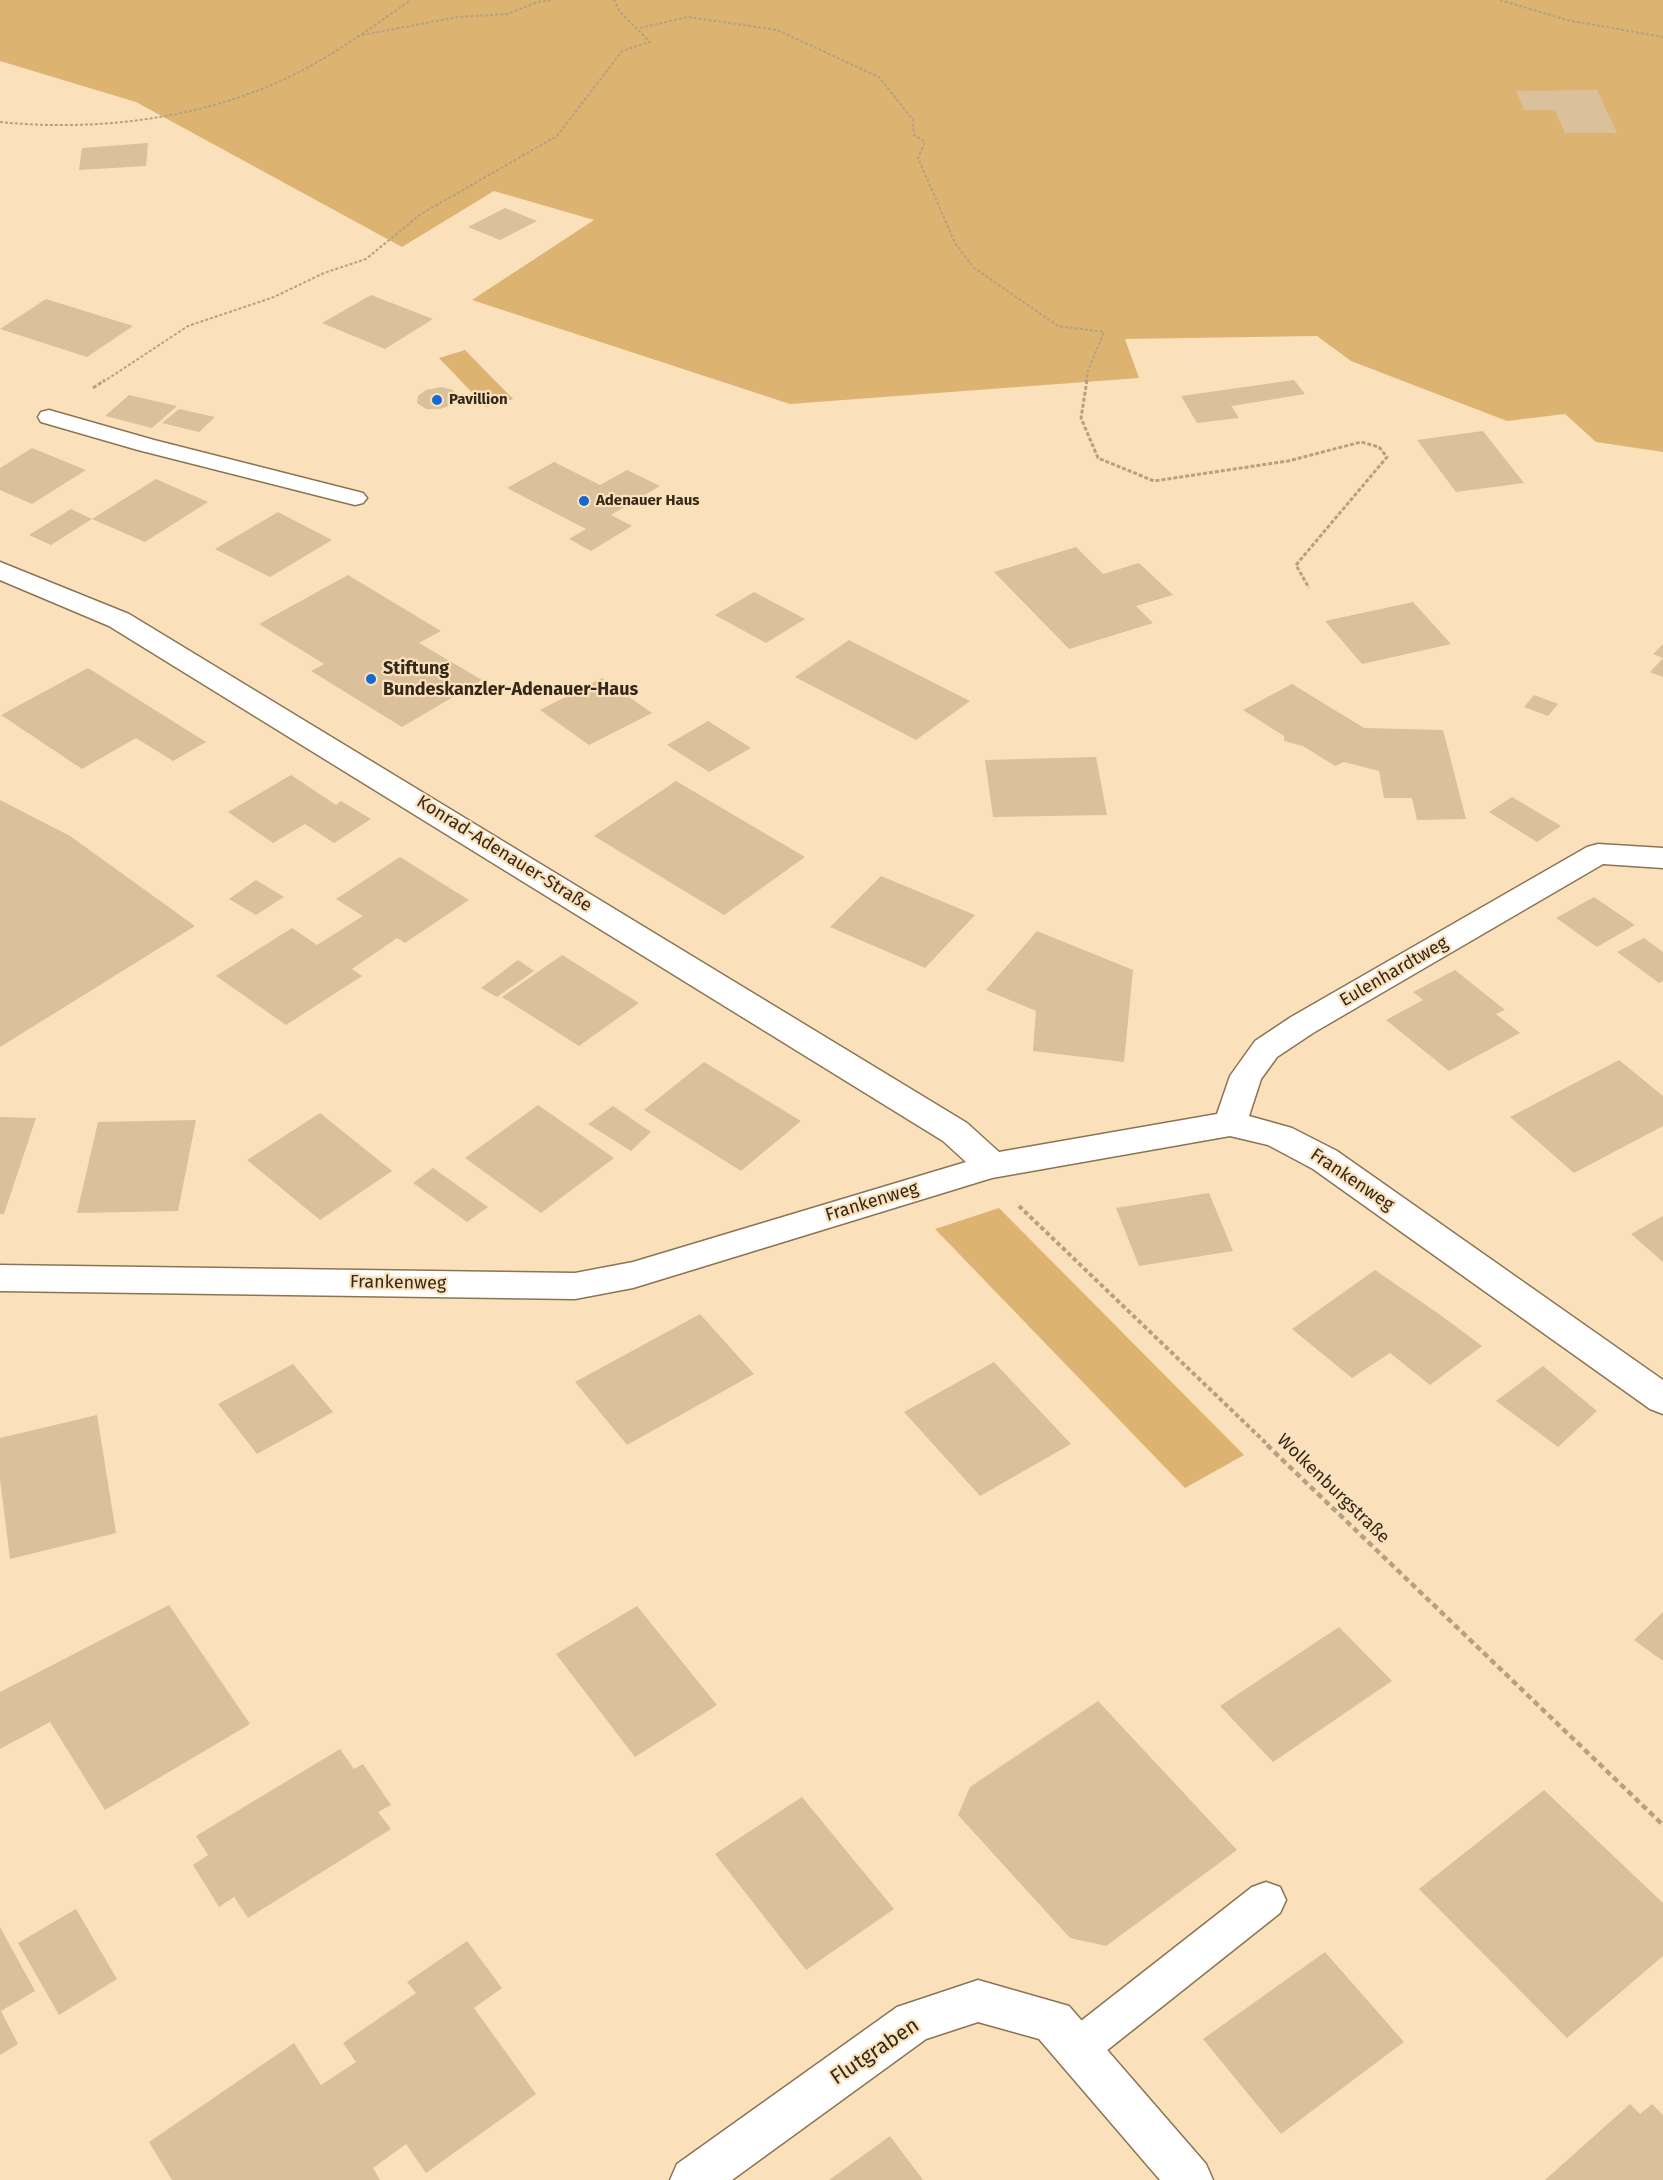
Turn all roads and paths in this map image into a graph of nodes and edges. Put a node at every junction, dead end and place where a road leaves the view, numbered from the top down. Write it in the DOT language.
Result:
graph roads {
  1 [pos="411,0"];
  2 [pos="552,0"];
  3 [pos="614,0"];
  4 [pos="1500,0"];
  5 [pos="639,28"];
  6 [pos="360,35"];
  7 [pos="1663,37"];
  8 [pos="0,122"];
  9 [pos="49,417"];
  10 [pos="356,498"];
  11 [pos="0,570"];
  12 [pos="1309,588"];
  13 [pos="1663,858"];
  14 [pos="1230,1124"];
  15 [pos="992,1166"];
  16 [pos="0,1278"];
  17 [pos="1663,1399"];
  18 [pos="1663,1825"];
  19 [pos="1266,1900"];
  20 [pos="1077,2049"];
  21 [pos="693,2180"];
  22 [pos="1190,2180"];
  1 -- 6 [label="path"];
  2 -- 6 [label="path"];
  3 -- 5 [label="path"];
  4 -- 7 [label="path"];
  5 -- 9 [label="path"];
  5 -- 12 [label="path"];
  6 -- 8 [label="path"];
  9 -- 10 [label="lane"];
  11 -- 15 [label="street, Konrad-Adenauer-Straße"];
  13 -- 14 [label="street, Eulenhardtweg"];
  14 -- 15 [label="street, Frankenweg"];
  14 -- 17 [label="street, Frankenweg"];
  15 -- 16 [label="street, Frankenweg"];
  15 -- 18 [label="path, Wolkenburgstraße"];
  19 -- 20 [label="lane"];
  20 -- 21 [label="street, Flutgraben"];
  20 -- 22 [label="street, Flutgraben"];
}
